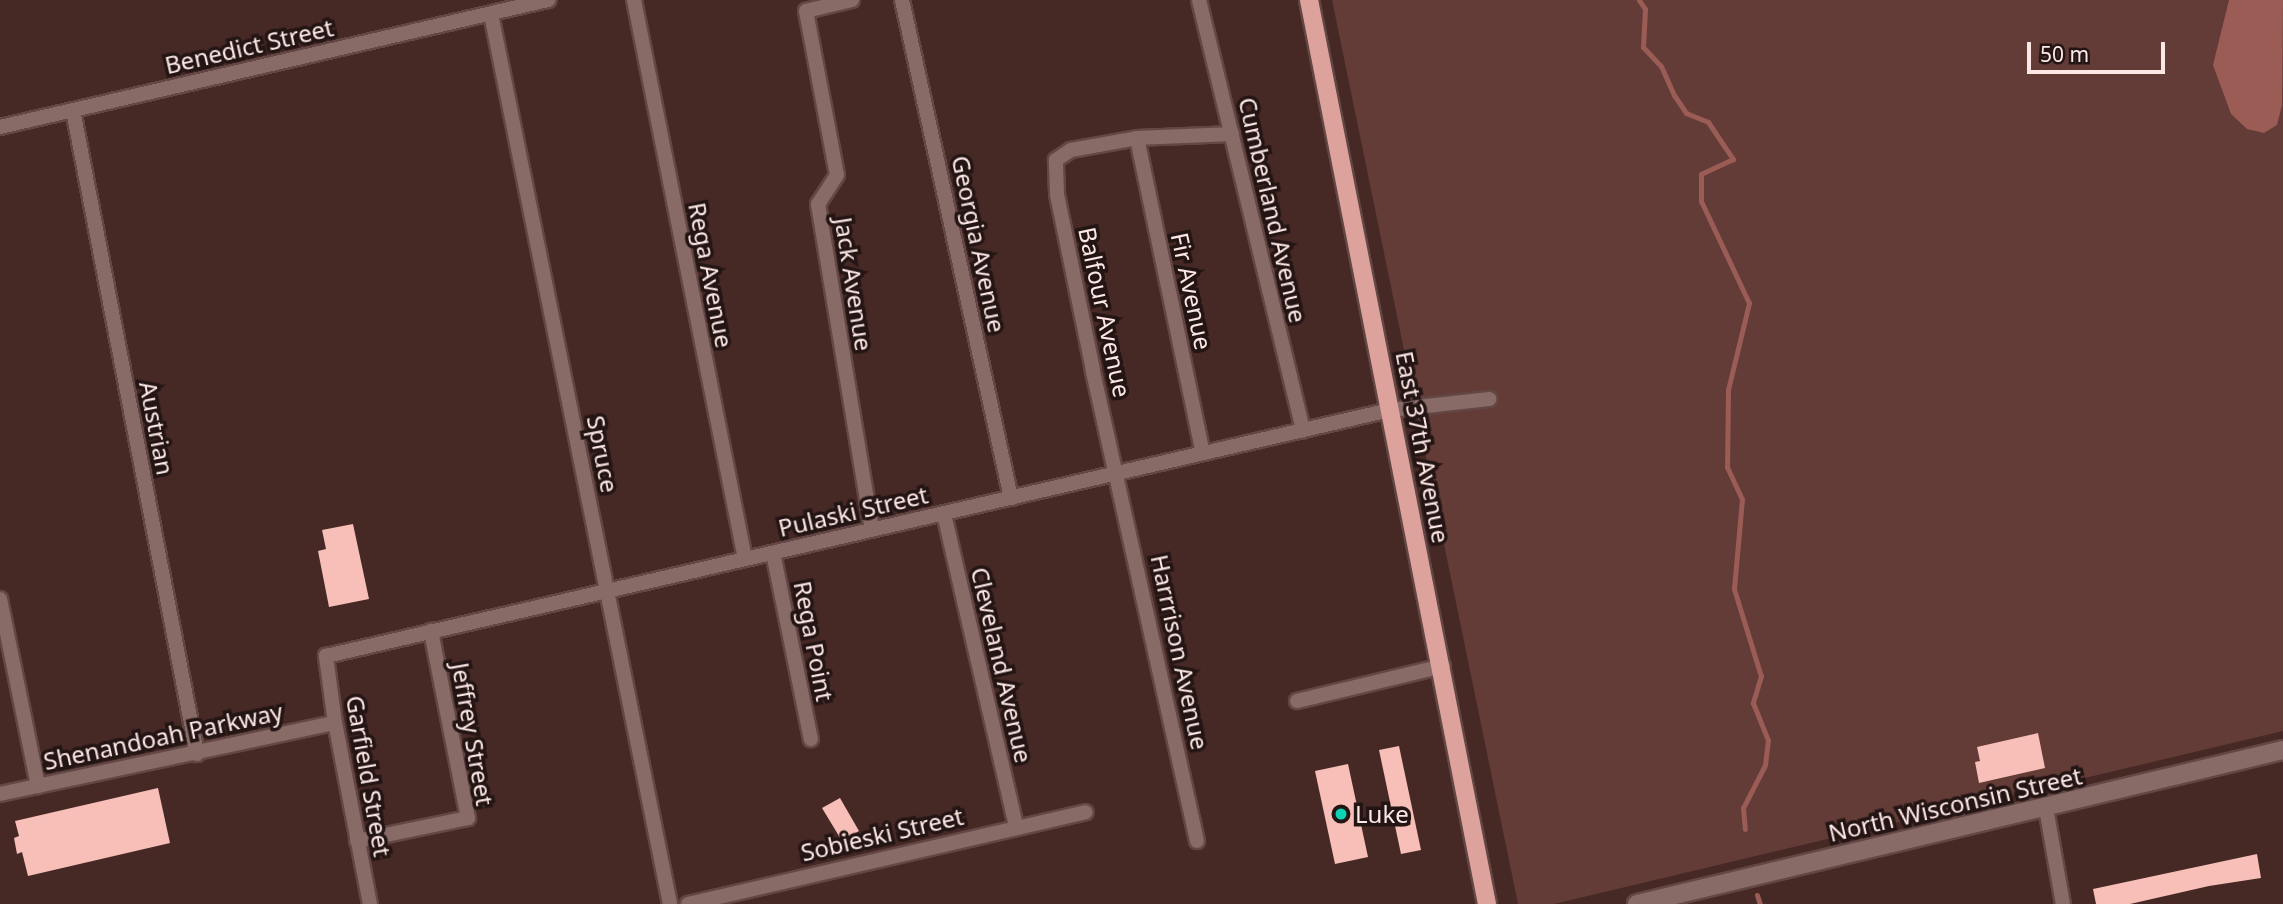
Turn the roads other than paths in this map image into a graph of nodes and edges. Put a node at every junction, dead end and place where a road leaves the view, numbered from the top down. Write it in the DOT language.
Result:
graph roads {
  1 [pos="548,0"];
  2 [pos="634,0"];
  3 [pos="852,0"];
  4 [pos="902,0"];
  5 [pos="1199,0"];
  6 [pos="1309,0"];
  7 [pos="491,14"];
  8 [pos="73,110"];
  9 [pos="0,127"];
  10 [pos="1232,134"];
  11 [pos="1137,138"];
  12 [pos="1489,399"];
  13 [pos="1390,410"];
  14 [pos="1303,431"];
  15 [pos="1203,453"];
  16 [pos="1117,473"];
  17 [pos="1011,498"];
  18 [pos="944,514"];
  19 [pos="872,530"];
  20 [pos="773,553"];
  21 [pos="745,559"];
  22 [pos="607,591"];
  23 [pos="0,599"];
  24 [pos="431,631"];
  25 [pos="326,656"];
  26 [pos="1443,666"];
  27 [pos="1297,701"];
  28 [pos="335,723"];
  29 [pos="811,739"];
  30 [pos="2283,750"];
  31 [pos="197,754"];
  32 [pos="38,786"];
  33 [pos="0,794"];
  34 [pos="2046,808"];
  35 [pos="1086,812"];
  36 [pos="1016,826"];
  37 [pos="358,841"];
  38 [pos="1197,841"];
  39 [pos="370,904"];
  40 [pos="670,904"];
  41 [pos="688,904"];
  42 [pos="1487,904"];
  43 [pos="1637,904"];
  44 [pos="2063,904"];
  1 -- 7 [label="street, Benedict Street"];
  2 -- 21 [label="street, Rega Avenue"];
  3 -- 19 [label="street, Jack Avenue"];
  4 -- 17 [label="street, Georgia Avenue"];
  5 -- 10 [label="street, Cumberland Avenue"];
  6 -- 13 [label="main road, East 37th Avenue"];
  7 -- 8 [label="street, Benedict Street"];
  7 -- 22 [label="street, Spruce"];
  8 -- 9 [label="street, Benedict Street"];
  8 -- 31 [label="street, Austrian"];
  10 -- 11 [label="street"];
  10 -- 14 [label="street, Cumberland Avenue"];
  11 -- 15 [label="street, Fir Avenue"];
  11 -- 16 [label="street, Balfour Avenue"];
  12 -- 13 [label="street, Pulaski Street"];
  13 -- 14 [label="street, Pulaski Street"];
  13 -- 26 [label="main road, East 37th Avenue"];
  14 -- 15 [label="street, Pulaski Street"];
  15 -- 16 [label="street, Pulaski Street"];
  16 -- 17 [label="street, Pulaski Street"];
  16 -- 38 [label="street, Harrrison Avenue"];
  17 -- 18 [label="street, Pulaski Street"];
  18 -- 19 [label="street, Pulaski Street"];
  18 -- 36 [label="street, Cleveland Avenue"];
  19 -- 20 [label="street, Pulaski Street"];
  20 -- 21 [label="street, Pulaski Street"];
  20 -- 29 [label="street, Rega Point"];
  21 -- 22 [label="street, Pulaski Street"];
  22 -- 24 [label="street, Pulaski Street"];
  22 -- 40 [label="street, Spruce"];
  23 -- 32 [label="street"];
  24 -- 25 [label="street, Pulaski Street"];
  24 -- 37 [label="street, Jeffrey Street"];
  25 -- 28 [label="street, Garfield Street"];
  26 -- 27 [label="street"];
  26 -- 42 [label="main road, East 37th Avenue"];
  28 -- 31 [label="street, Shenandoah Parkway"];
  28 -- 37 [label="street, Garfield Street"];
  30 -- 34 [label="street, North Wisconsin Street"];
  31 -- 32 [label="street, Shenandoah Parkway"];
  32 -- 33 [label="street, Shenandoah Parkway"];
  34 -- 43 [label="street, North Wisconsin Street"];
  34 -- 44 [label="street"];
  35 -- 36 [label="street, Sobieski Street"];
  36 -- 41 [label="street, Sobieski Street"];
  37 -- 39 [label="street, Garfield Street"];
}
